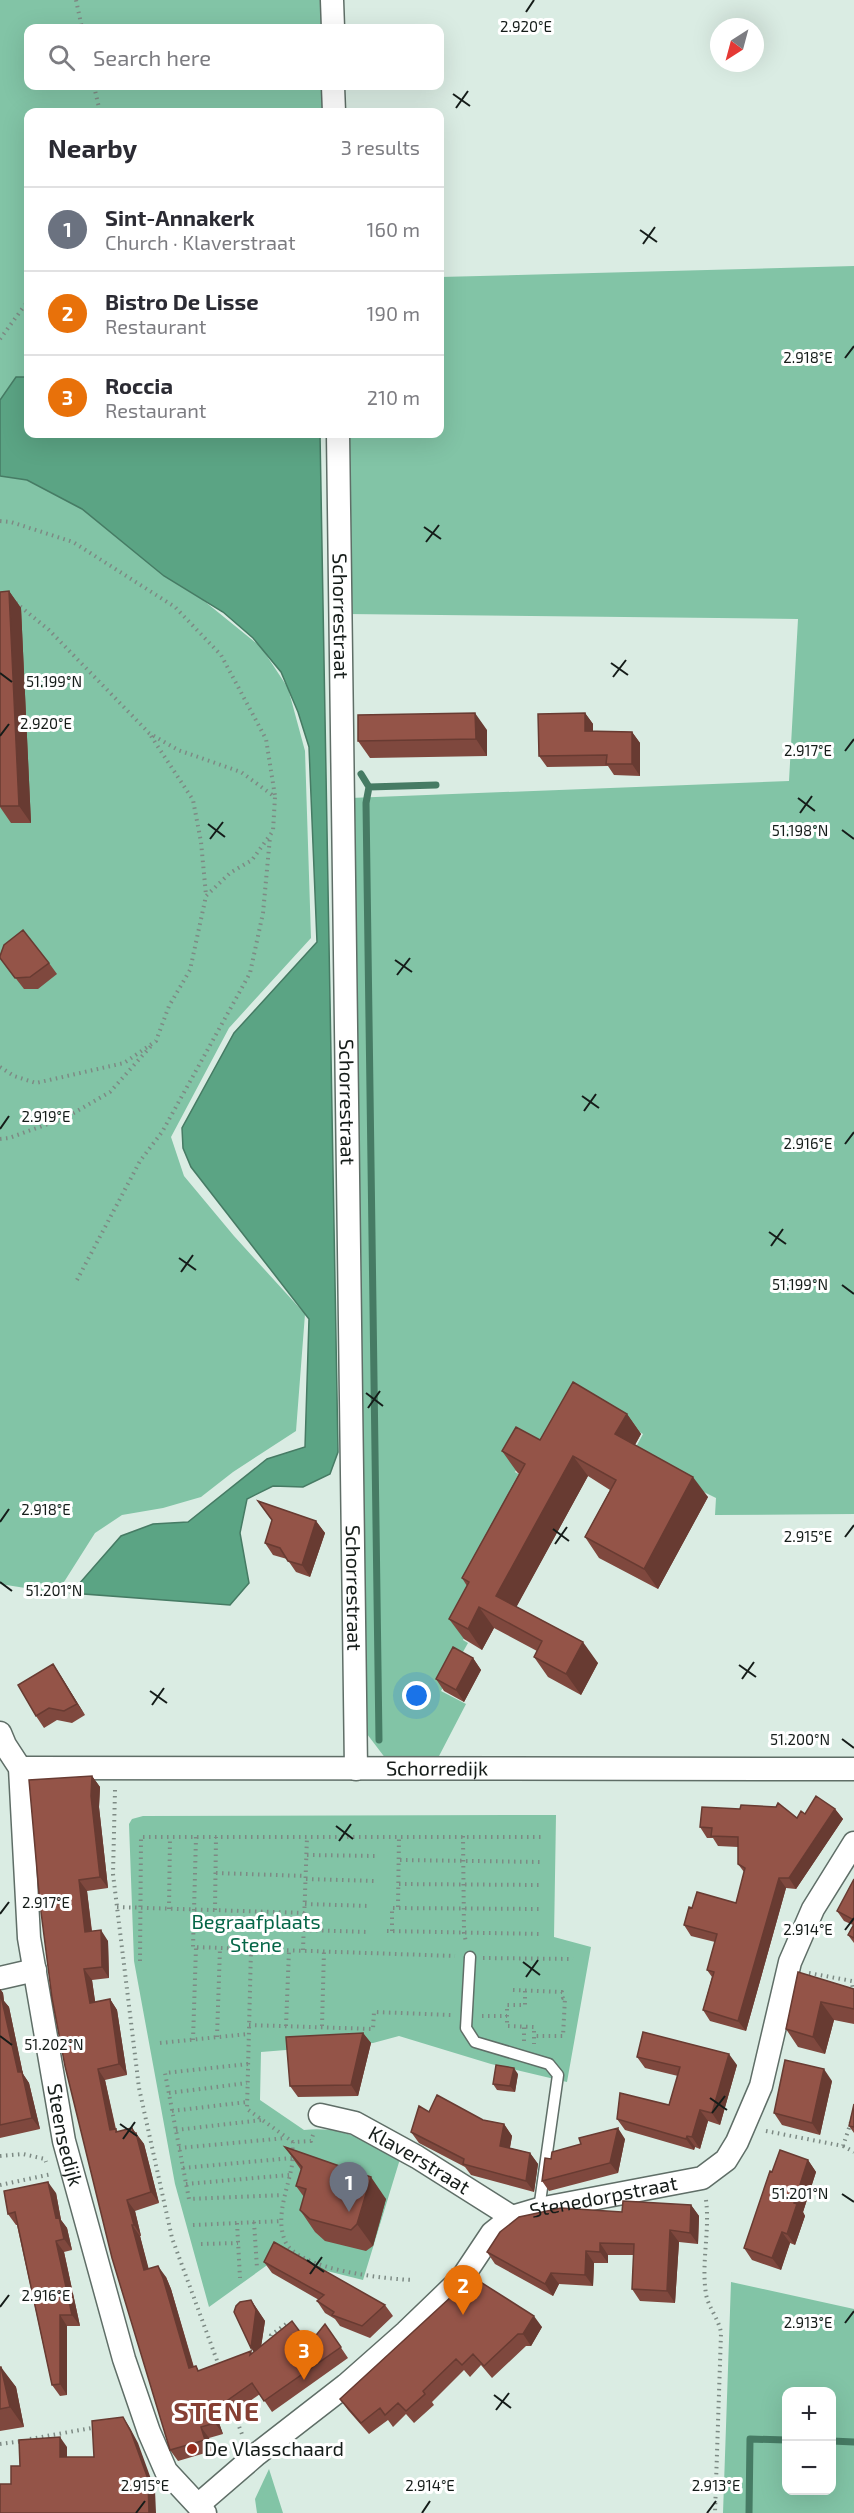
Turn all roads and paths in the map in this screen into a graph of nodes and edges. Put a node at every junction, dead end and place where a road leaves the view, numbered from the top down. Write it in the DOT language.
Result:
graph roads {
  1 [pos="76,0"];
  2 [pos="332,0"];
  3 [pos="81,24"];
  4 [pos="333,24"];
  5 [pos="95,90"];
  6 [pos="333,90"];
  7 [pos="99,108"];
  8 [pos="334,108"];
  9 [pos="24,306"];
  10 [pos="0,339"];
  11 [pos="338,438"];
  12 [pos="0,522"];
  13 [pos="11,599"];
  14 [pos="149,734"];
  15 [pos="275,797"];
  16 [pos="270,836"];
  17 [pos="206,896"];
  18 [pos="156,1041"];
  19 [pos="0,1067"];
  20 [pos="0,1139"];
  21 [pos="77,1280"];
  22 [pos="0,1733"];
  23 [pos="20,1768"];
  24 [pos="115,1768"];
  25 [pos="357,1769"];
  26 [pos="854,1769"];
  27 [pos="399,1836"];
  28 [pos="463,1836"];
  29 [pos="170,1837"];
  30 [pos="196,1837"];
  31 [pos="216,1837"];
  32 [pos="307,1837"];
  33 [pos="541,1837"];
  34 [pos="854,1843"];
  35 [pos="307,1855"];
  36 [pos="377,1856"];
  37 [pos="399,1860"];
  38 [pos="463,1860"];
  39 [pos="542,1862"];
  40 [pos="216,1873"];
  41 [pos="306,1877"];
  42 [pos="376,1881"];
  43 [pos="399,1884"];
  44 [pos="463,1884"];
  45 [pos="542,1885"];
  46 [pos="305,1905"];
  47 [pos="370,1906"];
  48 [pos="117,1907"];
  49 [pos="398,1907"];
  50 [pos="140,1908"];
  51 [pos="463,1909"];
  52 [pos="541,1909"];
  53 [pos="169,1910"];
  54 [pos="215,1910"];
  55 [pos="194,1911"];
  56 [pos="305,1913"];
  57 [pos="304,1930"];
  58 [pos="369,1932"];
  59 [pos="464,1932"];
  60 [pos="540,1934"];
  61 [pos="195,1947"];
  62 [pos="220,1948"];
  63 [pos="251,1950"];
  64 [pos="289,1950"];
  65 [pos="303,1950"];
  66 [pos="324,1950"];
  67 [pos="470,1957"];
  68 [pos="573,1959"];
  69 [pos="140,1961"];
  70 [pos="35,1970"];
  71 [pos="799,1971"];
  72 [pos="0,1978"];
  73 [pos="513,1990"];
  74 [pos="525,1990"];
  75 [pos="853,1999"];
  76 [pos="466,2015"];
  77 [pos="507,2016"];
  78 [pos="249,2025"];
  79 [pos="286,2026"];
  80 [pos="322,2026"];
  81 [pos="248,2034"];
  82 [pos="534,2036"];
  83 [pos="218,2037"];
  84 [pos="193,2040"];
  85 [pos="160,2043"];
  86 [pos="533,2060"];
  87 [pos="248,2064"];
  88 [pos="247,2083"];
  89 [pos="169,2092"];
  90 [pos="247,2102"];
  91 [pos="172,2111"];
  92 [pos="854,2113"];
  93 [pos="320,2115"];
  94 [pos="262,2120"];
  95 [pos="744,2127"];
  96 [pos="176,2130"];
  97 [pos="287,2138"];
  98 [pos="293,2142"];
  99 [pos="843,2146"];
  100 [pos="179,2148"];
  101 [pos="854,2152"];
  102 [pos="0,2156"];
  103 [pos="292,2158"];
  104 [pos="183,2168"];
  105 [pos="72,2169"];
  106 [pos="49,2174"];
  107 [pos="289,2175"];
  108 [pos="702,2178"];
  109 [pos="186,2184"];
  110 [pos="0,2185"];
  111 [pos="283,2195"];
  112 [pos="538,2209"];
  113 [pos="512,2217"];
  114 [pos="282,2221"];
  115 [pos="254,2222"];
  116 [pos="237,2223"];
  117 [pos="193,2225"];
  118 [pos="238,2243"];
  119 [pos="201,2244"];
  120 [pos="257,2268"];
  121 [pos="240,2278"];
  122 [pos="413,2280"];
  123 [pos="289,2322"];
  124 [pos="269,2345"];
  125 [pos="229,2361"];
  126 [pos="218,2366"];
  127 [pos="222,2377"];
  128 [pos="229,2399"];
  129 [pos="106,2425"];
  130 [pos="0,2444"];
  131 [pos="256,2454"];
  132 [pos="201,2509"];
  133 [pos="715,2513"];
  1 -- 3 [label="path"];
  2 -- 4 [label="street"];
  5 -- 7 [label="path"];
  6 -- 8 [label="street"];
  9 -- 10 [label="path"];
  11 -- 25 [label="street, Schorrestraat"];
  12 -- 15 [label="path"];
  13 -- 14 [label="path"];
  14 -- 15 [label="path"];
  14 -- 17 [label="path"];
  15 -- 16 [label="path"];
  16 -- 17 [label="path"];
  16 -- 21 [label="path"];
  17 -- 18 [label="path"];
  18 -- 19 [label="path"];
  18 -- 20 [label="path"];
  22 -- 23 [label="street"];
  23 -- 24 [label="street, Schorredijk"];
  23 -- 70 [label="street, Steensedijk"];
  24 -- 25 [label="street, Schorredijk"];
  24 -- 48 [label="path"];
  25 -- 26 [label="street, Schorredijk"];
  27 -- 28 [label="path"];
  27 -- 32 [label="path"];
  27 -- 37 [label="path"];
  28 -- 33 [label="path"];
  28 -- 38 [label="path"];
  29 -- 30 [label="path"];
  29 -- 50 [label="path"];
  29 -- 53 [label="path"];
  30 -- 31 [label="path"];
  30 -- 55 [label="path"];
  31 -- 32 [label="path"];
  31 -- 40 [label="path"];
  32 -- 35 [label="path"];
  34 -- 95 [label="street, Stenedorpstraat"];
  35 -- 36 [label="path"];
  35 -- 41 [label="path"];
  37 -- 38 [label="path"];
  37 -- 43 [label="path"];
  38 -- 39 [label="path"];
  38 -- 44 [label="path"];
  40 -- 41 [label="path"];
  40 -- 54 [label="path"];
  41 -- 42 [label="path"];
  41 -- 46 [label="path"];
  43 -- 44 [label="path"];
  43 -- 49 [label="path"];
  44 -- 45 [label="path"];
  44 -- 51 [label="path"];
  46 -- 47 [label="path"];
  46 -- 56 [label="path"];
  48 -- 50 [label="path"];
  48 -- 126 [label="path"];
  49 -- 51 [label="path"];
  49 -- 59 [label="path"];
  50 -- 53 [label="path"];
  50 -- 69 [label="path"];
  51 -- 52 [label="path"];
  51 -- 59 [label="path"];
  53 -- 55 [label="path"];
  54 -- 55 [label="path"];
  54 -- 56 [label="path"];
  55 -- 61 [label="path"];
  56 -- 57 [label="path"];
  57 -- 58 [label="path"];
  57 -- 65 [label="path"];
  59 -- 60 [label="path"];
  59 -- 67 [label="path"];
  61 -- 62 [label="path"];
  61 -- 84 [label="path"];
  62 -- 63 [label="path"];
  62 -- 83 [label="path"];
  63 -- 64 [label="path"];
  63 -- 78 [label="path"];
  64 -- 65 [label="path"];
  64 -- 79 [label="path"];
  65 -- 66 [label="path"];
  66 -- 67 [label="path"];
  66 -- 80 [label="path"];
  67 -- 68 [label="path"];
  67 -- 76 [label="lane"];
  70 -- 72 [label="street"];
  70 -- 105 [label="street, Steensedijk"];
  71 -- 75 [label="path"];
  73 -- 74 [label="path"];
  74 -- 77 [label="path"];
  74 -- 82 [label="path"];
  76 -- 77 [label="path"];
  76 -- 80 [label="path"];
  76 -- 86 [label="lane"];
  77 -- 82 [label="path"];
  78 -- 79 [label="path"];
  78 -- 81 [label="path"];
  79 -- 80 [label="path"];
  81 -- 83 [label="path"];
  81 -- 87 [label="path"];
  82 -- 86 [label="path"];
  83 -- 84 [label="path"];
  84 -- 85 [label="path"];
  86 -- 112 [label="lane"];
  87 -- 88 [label="path"];
  87 -- 89 [label="path"];
  88 -- 89 [label="path"];
  88 -- 90 [label="path"];
  89 -- 91 [label="path"];
  90 -- 91 [label="path"];
  90 -- 94 [label="path"];
  91 -- 96 [label="path"];
  92 -- 99 [label="path"];
  93 -- 98 [label="path"];
  93 -- 113 [label="street, Klaverstraat"];
  94 -- 96 [label="path"];
  94 -- 97 [label="path"];
  95 -- 99 [label="path"];
  95 -- 108 [label="street, Stenedorpstraat"];
  96 -- 100 [label="path"];
  97 -- 98 [label="path"];
  97 -- 100 [label="path"];
  98 -- 103 [label="path"];
  99 -- 101 [label="path"];
  100 -- 104 [label="path"];
  102 -- 106 [label="path"];
  103 -- 104 [label="path"];
  103 -- 107 [label="path"];
  104 -- 109 [label="path"];
  105 -- 106 [label="path"];
  105 -- 132 [label="street, Steensedijk"];
  106 -- 110 [label="path"];
  107 -- 109 [label="path"];
  107 -- 111 [label="path"];
  108 -- 112 [label="street, Stenedorpstraat"];
  108 -- 133 [label="path"];
  109 -- 111 [label="path"];
  111 -- 114 [label="path"];
  112 -- 113 [label="street, Stenedorpstraat"];
  113 -- 131 [label="street, Stenedorpstraat"];
  114 -- 115 [label="path"];
  114 -- 122 [label="path"];
  115 -- 116 [label="path"];
  115 -- 120 [label="path"];
  116 -- 117 [label="path"];
  116 -- 118 [label="path"];
  118 -- 119 [label="path"];
  118 -- 121 [label="path"];
  123 -- 124 [label="path"];
  125 -- 126 [label="path"];
  126 -- 127 [label="path"];
  128 -- 131 [label="path"];
  129 -- 130 [label="path"];
  131 -- 132 [label="street, Stenedorpstraat"];
}
